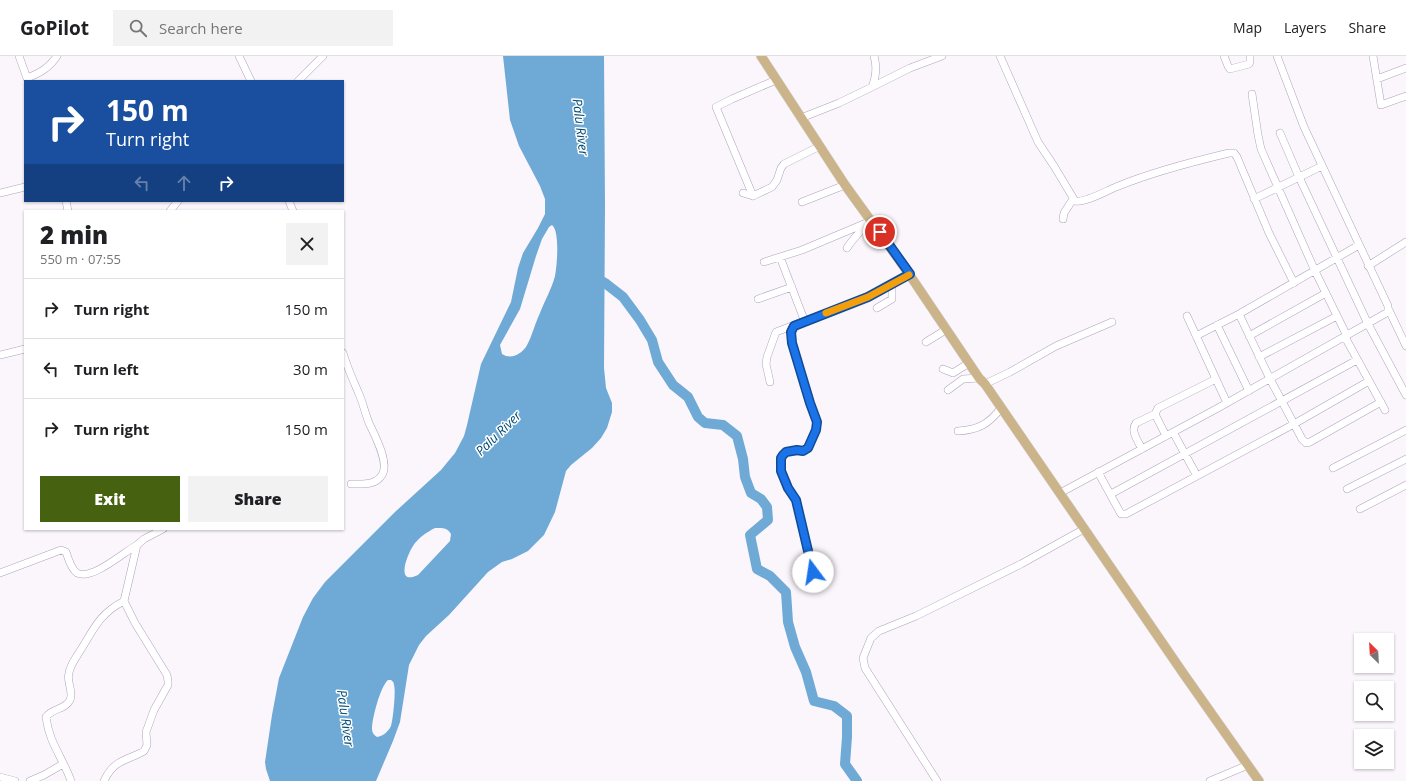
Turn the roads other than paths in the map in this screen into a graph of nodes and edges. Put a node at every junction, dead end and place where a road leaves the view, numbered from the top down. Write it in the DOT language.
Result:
graph roads {
  1 [pos="57,56"];
  2 [pos="239,56"];
  3 [pos="323,56"];
  4 [pos="761,56"];
  5 [pos="874,56"];
  6 [pos="942,56"];
  7 [pos="1000,56"];
  8 [pos="1224,56"];
  9 [pos="1250,56"];
  10 [pos="1277,56"];
  11 [pos="1373,56"];
  12 [pos="21,57"];
  13 [pos="1406,68"];
  14 [pos="1377,79"];
  15 [pos="28,80"];
  16 [pos="251,80"];
  17 [pos="299,80"];
  18 [pos="776,80"];
  19 [pos="872,87"];
  20 [pos="1252,94"];
  21 [pos="1406,96"];
  22 [pos="801,118"];
  23 [pos="1280,133"];
  24 [pos="820,146"];
  25 [pos="1322,166"];
  26 [pos="1299,177"];
  27 [pos="845,186"];
  28 [pos="24,187"];
  29 [pos="1277,187"];
  30 [pos="0,193"];
  31 [pos="743,193"];
  32 [pos="753,196"];
  33 [pos="1254,198"];
  34 [pos="1073,199"];
  35 [pos="177,202"];
  36 [pos="802,202"];
  37 [pos="171,210"];
  38 [pos="1063,219"];
  39 [pos="869,222"];
  40 [pos="1406,242"];
  41 [pos="1359,245"];
  42 [pos="847,248"];
  43 [pos="780,257"];
  44 [pos="1338,258"];
  45 [pos="764,262"];
  46 [pos="1368,266"];
  47 [pos="1315,271"];
  48 [pos="910,274"];
  49 [pos="1294,283"];
  50 [pos="892,284"];
  51 [pos="792,287"];
  52 [pos="1326,293"];
  53 [pos="758,299"];
  54 [pos="877,308"];
  55 [pos="1389,310"];
  56 [pos="1239,314"];
  57 [pos="1188,316"];
  58 [pos="1337,316"];
  59 [pos="805,322"];
  60 [pos="1112,322"];
  61 [pos="1368,324"];
  62 [pos="1217,325"];
  63 [pos="794,326"];
  64 [pos="947,329"];
  65 [pos="1196,336"];
  66 [pos="1249,336"];
  67 [pos="1346,337"];
  68 [pos="926,342"];
  69 [pos="1406,346"];
  70 [pos="24,349"];
  71 [pos="0,355"];
  72 [pos="344,356"];
  73 [pos="1259,357"];
  74 [pos="1358,360"];
  75 [pos="969,363"];
  76 [pos="943,369"];
  77 [pos="1216,379"];
  78 [pos="1270,379"];
  79 [pos="982,381"];
  80 [pos="1369,381"];
  81 [pos="770,382"];
  82 [pos="948,390"];
  83 [pos="1249,391"];
  84 [pos="1406,395"];
  85 [pos="1282,402"];
  86 [pos="1381,402"];
  87 [pos="1227,403"];
  88 [pos="1001,408"];
  89 [pos="1385,410"];
  90 [pos="1155,414"];
  91 [pos="1294,424"];
  92 [pos="1406,430"];
  93 [pos="958,431"];
  94 [pos="1170,434"];
  95 [pos="1142,449"];
  96 [pos="1185,454"];
  97 [pos="1406,459"];
  98 [pos="1333,468"];
  99 [pos="1098,472"];
  100 [pos="1197,476"];
  101 [pos="351,484"];
  102 [pos="1406,485"];
  103 [pos="1347,489"];
  104 [pos="1060,493"];
  105 [pos="1111,494"];
  106 [pos="1360,509"];
  107 [pos="161,530"];
  108 [pos="1084,530"];
  109 [pos="137,545"];
  110 [pos="813,572"];
  111 [pos="0,573"];
  112 [pos="124,601"];
  113 [pos="63,764"];
  114 [pos="1248,765"];
  115 [pos="0,777"];
  116 [pos="14,781"];
  117 [pos="30,781"];
  118 [pos="71,781"];
  119 [pos="104,781"];
  120 [pos="937,781"];
  121 [pos="1210,781"];
  122 [pos="1259,781"];
  1 -- 15 [label="street"];
  2 -- 16 [label="street"];
  3 -- 17 [label="street"];
  4 -- 18 [label="main road"];
  5 -- 19 [label="street"];
  6 -- 19 [label="street"];
  7 -- 34 [label="street"];
  8 -- 9 [label="street"];
  10 -- 25 [label="street"];
  11 -- 14 [label="street"];
  12 -- 15 [label="street"];
  13 -- 14 [label="street"];
  14 -- 21 [label="street"];
  18 -- 22 [label="main road"];
  18 -- 32 [label="street"];
  19 -- 22 [label="street"];
  20 -- 29 [label="street"];
  22 -- 24 [label="main road"];
  23 -- 26 [label="street"];
  24 -- 27 [label="main road"];
  24 -- 32 [label="street"];
  25 -- 26 [label="street"];
  25 -- 41 [label="street"];
  26 -- 29 [label="street"];
  26 -- 44 [label="street"];
  27 -- 36 [label="street"];
  27 -- 39 [label="main road"];
  28 -- 30 [label="street"];
  29 -- 33 [label="street"];
  29 -- 47 [label="street"];
  31 -- 32 [label="street"];
  33 -- 34 [label="street"];
  33 -- 49 [label="street"];
  34 -- 38 [label="street"];
  35 -- 37 [label="street"];
  39 -- 42 [label="street"];
  39 -- 43 [label="street"];
  39 -- 48 [label="main road"];
  40 -- 46 [label="street"];
  41 -- 44 [label="street"];
  41 -- 46 [label="street"];
  43 -- 45 [label="street"];
  43 -- 51 [label="street"];
  44 -- 47 [label="street"];
  44 -- 61 [label="street"];
  46 -- 55 [label="street"];
  47 -- 49 [label="street"];
  47 -- 52 [label="street"];
  48 -- 50 [label="street"];
  48 -- 64 [label="main road"];
  49 -- 56 [label="street"];
  50 -- 54 [label="street"];
  50 -- 59 [label="street"];
  51 -- 53 [label="street"];
  51 -- 59 [label="street"];
  52 -- 58 [label="street"];
  52 -- 66 [label="street"];
  55 -- 61 [label="street"];
  55 -- 69 [label="street"];
  56 -- 62 [label="street"];
  56 -- 66 [label="street"];
  57 -- 65 [label="street"];
  58 -- 67 [label="street"];
  58 -- 73 [label="street"];
  59 -- 63 [label="street"];
  60 -- 79 [label="street"];
  61 -- 67 [label="street"];
  61 -- 84 [label="street"];
  62 -- 65 [label="street"];
  62 -- 83 [label="street"];
  63 -- 81 [label="street"];
  63 -- 110 [label="street"];
  64 -- 68 [label="street"];
  64 -- 75 [label="main road"];
  65 -- 77 [label="street"];
  66 -- 73 [label="street"];
  67 -- 74 [label="street"];
  67 -- 78 [label="street"];
  70 -- 71 [label="street"];
  72 -- 101 [label="street"];
  73 -- 78 [label="street"];
  74 -- 80 [label="street"];
  74 -- 85 [label="street"];
  75 -- 76 [label="street"];
  75 -- 79 [label="main road"];
  77 -- 87 [label="street"];
  77 -- 90 [label="street"];
  78 -- 83 [label="street"];
  78 -- 85 [label="street"];
  79 -- 82 [label="street"];
  79 -- 88 [label="main road"];
  80 -- 86 [label="street"];
  80 -- 91 [label="street"];
  83 -- 87 [label="street"];
  85 -- 91 [label="street"];
  85 -- 96 [label="street"];
  86 -- 89 [label="street"];
  86 -- 91 [label="street"];
  87 -- 94 [label="street"];
  88 -- 93 [label="street"];
  88 -- 104 [label="main road"];
  90 -- 94 [label="street"];
  90 -- 95 [label="street"];
  91 -- 100 [label="street"];
  92 -- 98 [label="street"];
  94 -- 95 [label="street"];
  94 -- 96 [label="street"];
  95 -- 99 [label="street"];
  96 -- 100 [label="street"];
  96 -- 105 [label="street"];
  97 -- 103 [label="street"];
  99 -- 104 [label="street"];
  99 -- 105 [label="street"];
  100 -- 105 [label="street"];
  102 -- 106 [label="street"];
  104 -- 108 [label="main road"];
  107 -- 109 [label="street"];
  108 -- 114 [label="main road"];
  108 -- 120 [label="street"];
  109 -- 111 [label="street"];
  109 -- 112 [label="street"];
  112 -- 113 [label="street"];
  112 -- 119 [label="street"];
  113 -- 117 [label="street"];
  113 -- 118 [label="street"];
  114 -- 121 [label="street"];
  114 -- 122 [label="main road"];
  115 -- 116 [label="street"];
}
